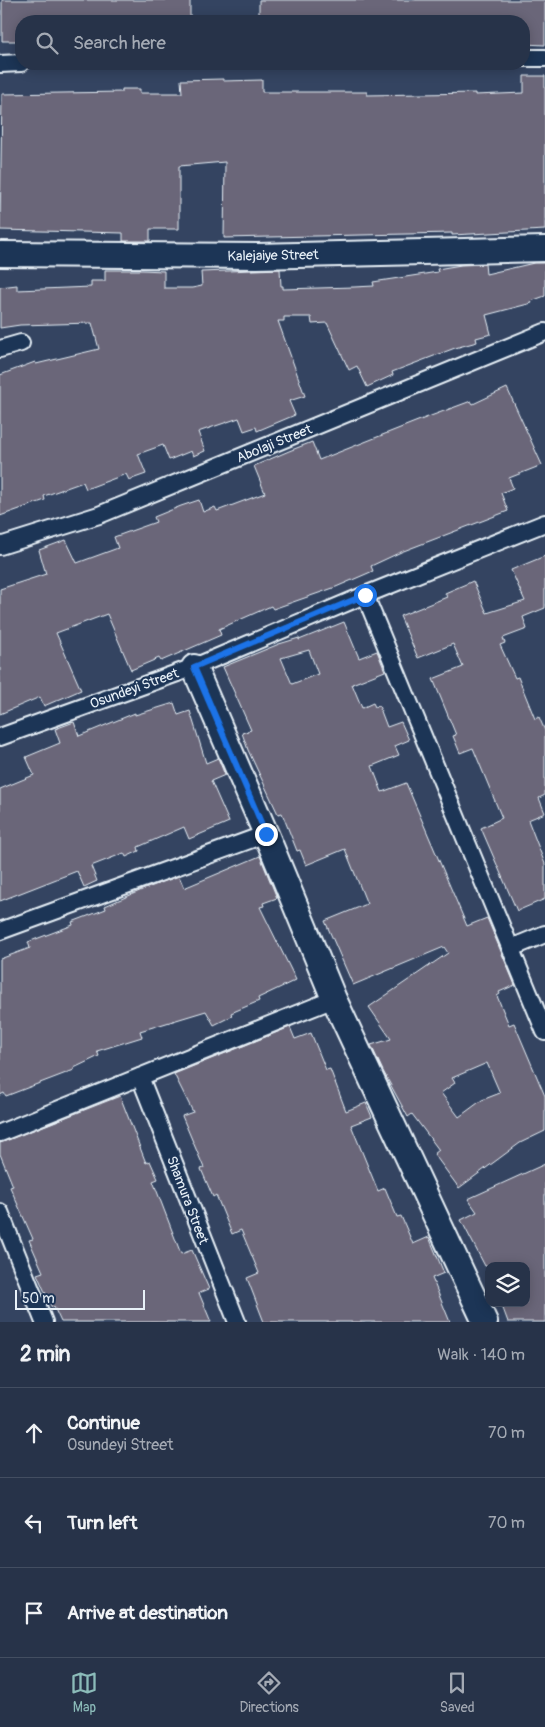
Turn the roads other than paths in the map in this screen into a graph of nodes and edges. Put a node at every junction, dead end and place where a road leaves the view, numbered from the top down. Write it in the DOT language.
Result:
graph roads {
  1 [pos="530,58"];
  2 [pos="545,58"];
  3 [pos="15,63"];
  4 [pos="0,64"];
  5 [pos="545,249"];
  6 [pos="0,254"];
  7 [pos="545,332"];
  8 [pos="21,343"];
  9 [pos="0,349"];
  10 [pos="545,523"];
  11 [pos="0,546"];
  12 [pos="365,595"];
  13 [pos="194,667"];
  14 [pos="0,736"];
  15 [pos="266,834"];
  16 [pos="0,930"];
  17 [pos="545,934"];
  18 [pos="511,948"];
  19 [pos="334,999"];
  20 [pos="545,1032"];
  21 [pos="140,1077"];
  22 [pos="0,1134"];
  23 [pos="0,1212"];
  24 [pos="44,1322"];
  25 [pos="237,1322"];
  26 [pos="485,1322"];
  1 -- 2 [label="street"];
  3 -- 4 [label="street"];
  5 -- 6 [label="street, Kalejaiye Street"];
  7 -- 11 [label="street, Abolaji Street"];
  8 -- 9 [label="street"];
  10 -- 12 [label="street, Osundeyi Street"];
  12 -- 13 [label="street, Osundeyi Street"];
  12 -- 18 [label="street"];
  13 -- 14 [label="street, Osundeyi Street"];
  13 -- 15 [label="street"];
  15 -- 16 [label="street"];
  15 -- 19 [label="street"];
  17 -- 18 [label="street"];
  18 -- 20 [label="street"];
  19 -- 21 [label="street"];
  19 -- 26 [label="street"];
  21 -- 22 [label="street"];
  21 -- 25 [label="street, Shamura Street"];
  23 -- 24 [label="street"];
}
